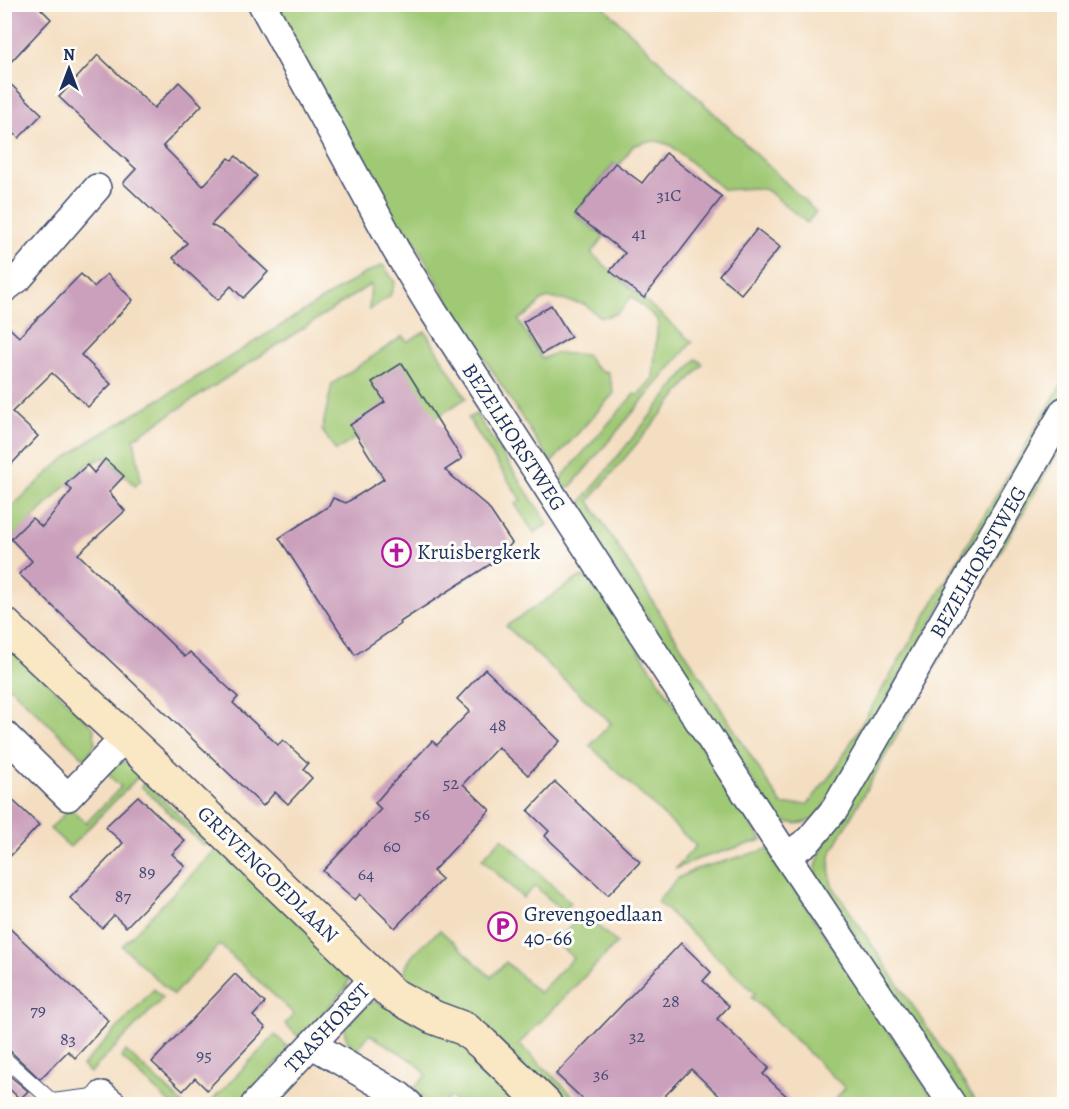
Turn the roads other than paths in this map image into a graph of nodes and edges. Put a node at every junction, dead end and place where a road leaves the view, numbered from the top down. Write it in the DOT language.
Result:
graph roads {
  1 [pos="262,4"];
  2 [pos="97,188"];
  3 [pos="4,289"];
  4 [pos="1065,411"];
  5 [pos="4,624"];
  6 [pos="4,734"];
  7 [pos="125,737"];
  8 [pos="787,856"];
  9 [pos="375,977"];
  10 [pos="313,1045"];
  11 [pos="4,1058"];
  12 [pos="107,1100"];
  13 [pos="255,1104"];
  14 [pos="409,1104"];
  15 [pos="545,1104"];
  16 [pos="952,1104"];
  1 -- 8 [label="street, BEZELHORSTWEG"];
  2 -- 3 [label="street"];
  4 -- 8 [label="street, BEZELHORSTWEG"];
  5 -- 7 [label="street, GREVENGOEDLAAN"];
  6 -- 7 [label="street"];
  7 -- 9 [label="street, GREVENGOEDLAAN"];
  8 -- 16 [label="street, BEZELHORSTWEG"];
  9 -- 10 [label="street, TRASHORST"];
  9 -- 15 [label="street, GREVENGOEDLAAN"];
  10 -- 13 [label="street, TRASHORST"];
  10 -- 14 [label="street"];
  11 -- 12 [label="lane"];
}
